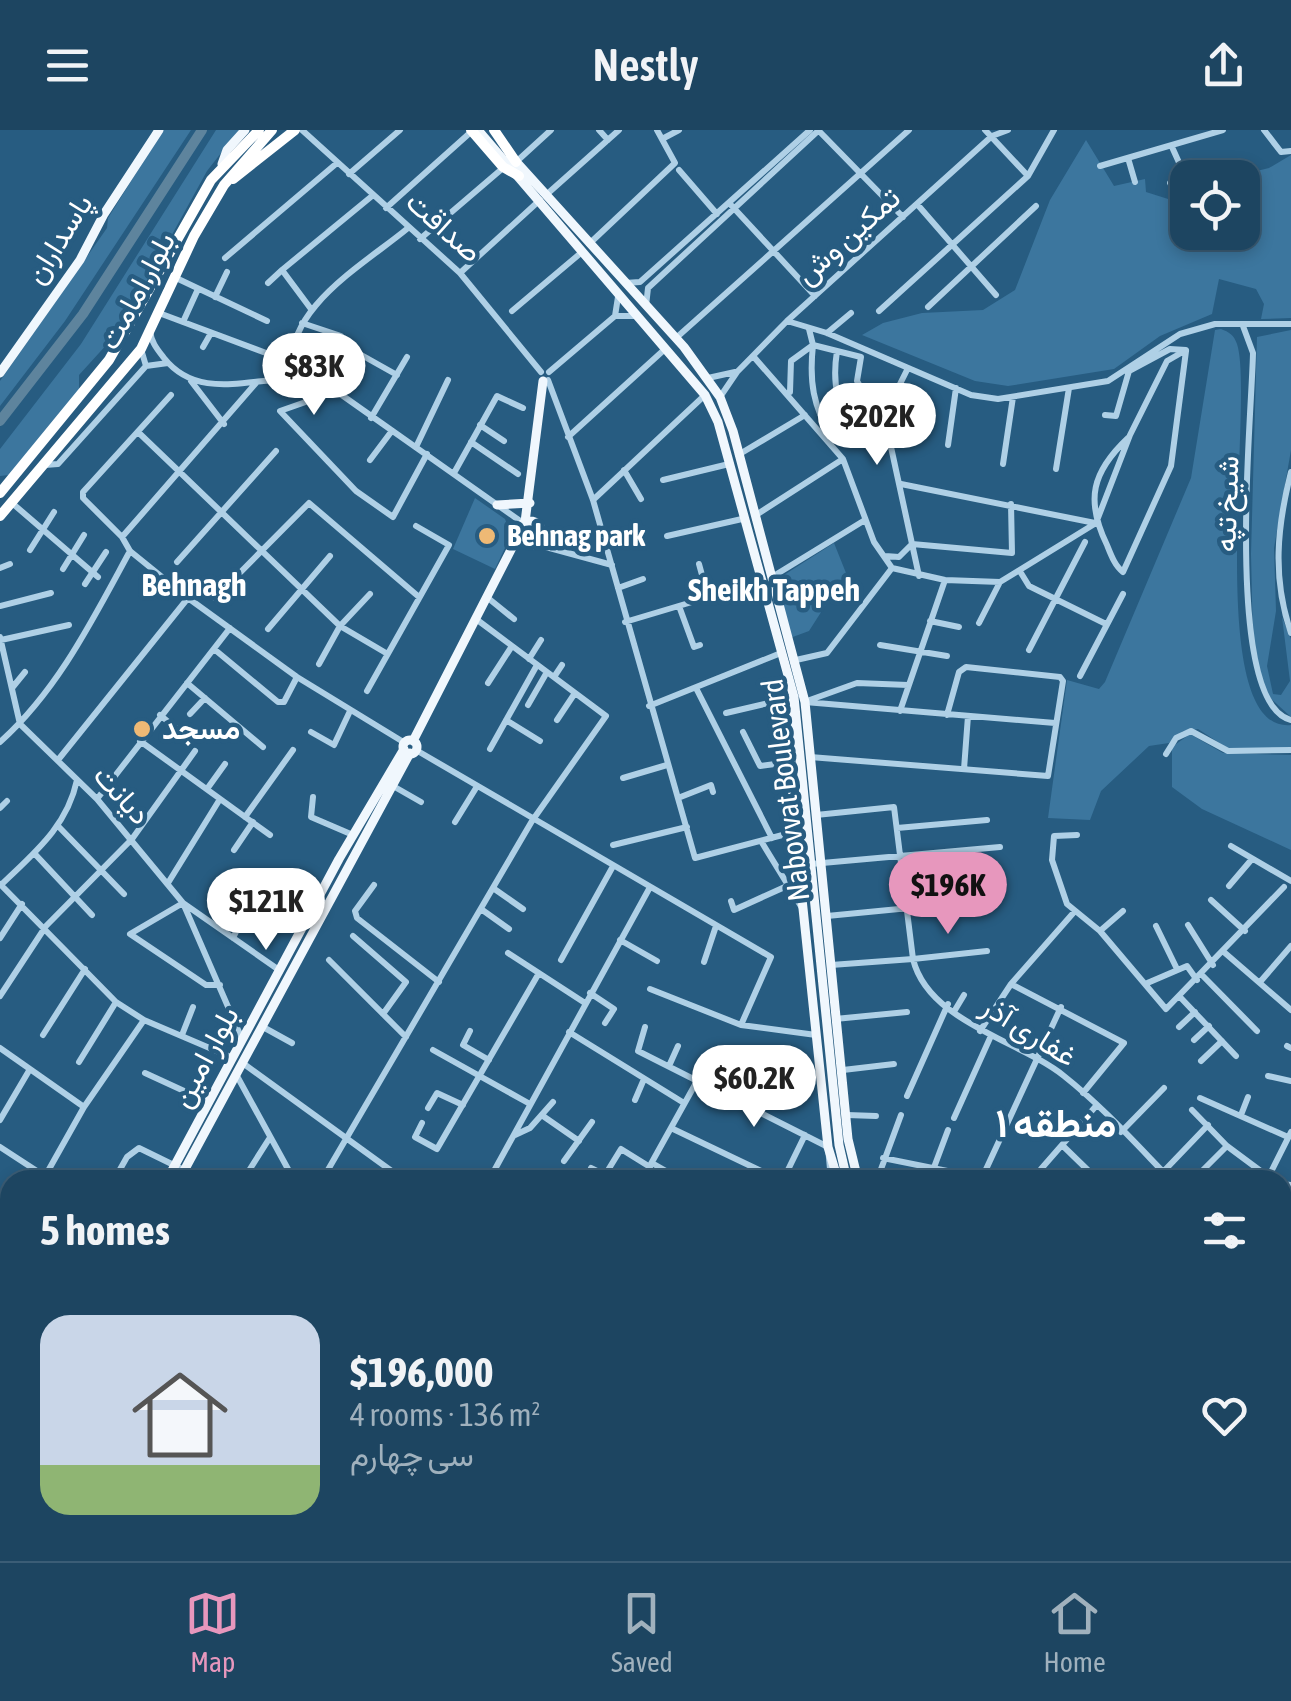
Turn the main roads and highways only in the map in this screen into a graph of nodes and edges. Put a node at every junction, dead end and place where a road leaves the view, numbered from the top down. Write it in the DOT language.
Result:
graph roads {
  1 [pos="158,130"];
  2 [pos="245,130"];
  3 [pos="259,130"];
  4 [pos="272,130"];
  5 [pos="298,130"];
  6 [pos="473,130"];
  7 [pos="491,130"];
  8 [pos="516,162"];
  9 [pos="222,164"];
  10 [pos="519,176"];
  11 [pos="224,185"];
  12 [pos="543,198"];
  13 [pos="620,287"];
  14 [pos="664,327"];
  15 [pos="654,336"];
  16 [pos="679,343"];
  17 [pos="674,359"];
  18 [pos="110,360"];
  19 [pos="128,366"];
  20 [pos="0,373"];
  21 [pos="545,376"];
  22 [pos="0,493"];
  23 [pos="530,503"];
  24 [pos="501,508"];
  25 [pos="0,516"];
  26 [pos="747,518"];
  27 [pos="539,528"];
  28 [pos="524,534"];
  29 [pos="794,697"];
  30 [pos="410,747"];
  31 [pos="815,864"];
  32 [pos="826,966"];
  33 [pos="284,973"];
  34 [pos="180,1170"];
  35 [pos="180,1170"];
  36 [pos="833,1170"];
  37 [pos="844,1170"];
  38 [pos="856,1170"];
  1 -- 20 [label="main road, پاسداران"];
  2 -- 9 [label="main road"];
  3 -- 9 [label="highway, بلوار امامت"];
  4 -- 11 [label="highway, بلوار امامت"];
  5 -- 11 [label="highway"];
  6 -- 10 [label="main road, Nabovvat Boulevard"];
  6 -- 10 [label="highway"];
  7 -- 8 [label="highway"];
  8 -- 12 [label="main road, Nabovvat Boulevard"];
  9 -- 18 [label="highway, بلوار امامت"];
  10 -- 12 [label="main road, Nabovvat Boulevard"];
  11 -- 19 [label="highway, بلوار امامت"];
  12 -- 13 [label="main road, Nabovvat Boulevard"];
  13 -- 14 [label="main road, Nabovvat Boulevard"];
  13 -- 15 [label="main road, Nabovvat Boulevard"];
  14 -- 15 [label="main road"];
  14 -- 16 [label="main road, Nabovvat Boulevard"];
  15 -- 17 [label="main road, Nabovvat Boulevard"];
  16 -- 17 [label="main road"];
  16 -- 26 [label="main road, Nabovvat Boulevard"];
  17 -- 26 [label="main road, Nabovvat Boulevard"];
  18 -- 19 [label="highway"];
  18 -- 22 [label="highway, بلوار امامت"];
  19 -- 25 [label="highway, بلوار امامت"];
  21 -- 23 [label="main road"];
  23 -- 24 [label="main road"];
  23 -- 27 [label="main road"];
  23 -- 28 [label="main road"];
  26 -- 29 [label="main road, Nabovvat Boulevard"];
  26 -- 31 [label="main road, Nabovvat Boulevard"];
  27 -- 28 [label="main road"];
  27 -- 28 [label="main road"];
  28 -- 30 [label="main road, بلوار امین"];
  29 -- 31 [label="main road, Nabovvat Boulevard"];
  29 -- 36 [label="main road"];
  30 -- 33 [label="main road, بلوار امین"];
  30 -- 33 [label="main road, بلوار امین"];
  31 -- 32 [label="main road, Nabovvat Boulevard"];
  31 -- 32 [label="main road, Nabovvat Boulevard"];
  32 -- 37 [label="main road, Nabovvat Boulevard"];
  32 -- 38 [label="main road, Nabovvat Boulevard"];
  33 -- 34 [label="main road, بلوار امین"];
  33 -- 35 [label="main road, بلوار امین"];
}
